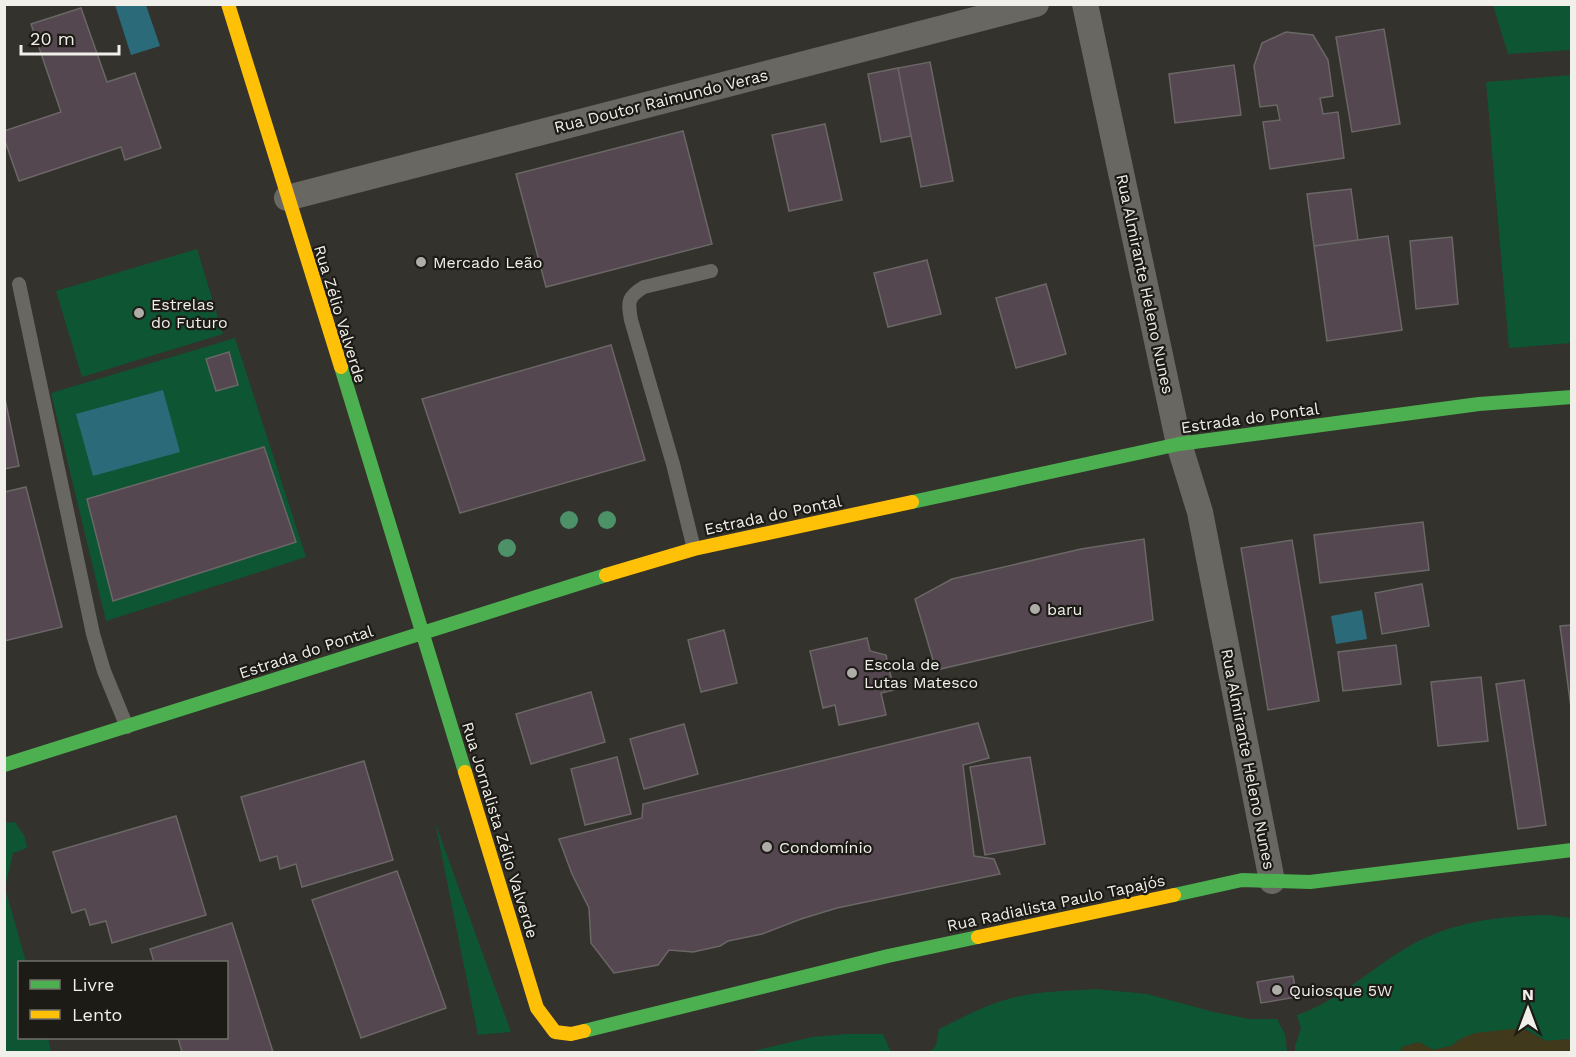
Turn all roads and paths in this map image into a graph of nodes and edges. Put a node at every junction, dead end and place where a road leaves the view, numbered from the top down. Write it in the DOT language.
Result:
graph roads {
  1 [pos="228,4"];
  2 [pos="1036,4"];
  3 [pos="1084,4"];
  4 [pos="287,198"];
  5 [pos="711,271"];
  6 [pos="19,284"];
  7 [pos="1572,397"];
  8 [pos="1179,444"];
  9 [pos="694,549"];
  10 [pos="423,632"];
  11 [pos="127,726"];
  12 [pos="4,765"];
  13 [pos="1572,850"];
  14 [pos="1272,881"];
  15 [pos="555,1032"];
  1 -- 4 [label="street, Rua Zélio Valverde"];
  2 -- 4 [label="street, Rua Doutor Raimundo Veras"];
  3 -- 8 [label="street, Rua Almirante Heleno Nunes"];
  4 -- 10 [label="street, Rua Zélio Valverde"];
  5 -- 9 [label="lane"];
  6 -- 11 [label="lane"];
  7 -- 8 [label="street, Estrada do Pontal"];
  8 -- 9 [label="street, Estrada do Pontal"];
  8 -- 14 [label="street, Rua Almirante Heleno Nunes"];
  9 -- 10 [label="street, Estrada do Pontal"];
  10 -- 11 [label="street, Estrada do Pontal"];
  10 -- 15 [label="street, Rua Jornalista Zélio Valverde"];
  11 -- 12 [label="street, Estrada do Pontal"];
  13 -- 14 [label="street, Rua Radialista Paulo Tapajós"];
  14 -- 15 [label="street, Rua Radialista Paulo Tapajós"];
}
